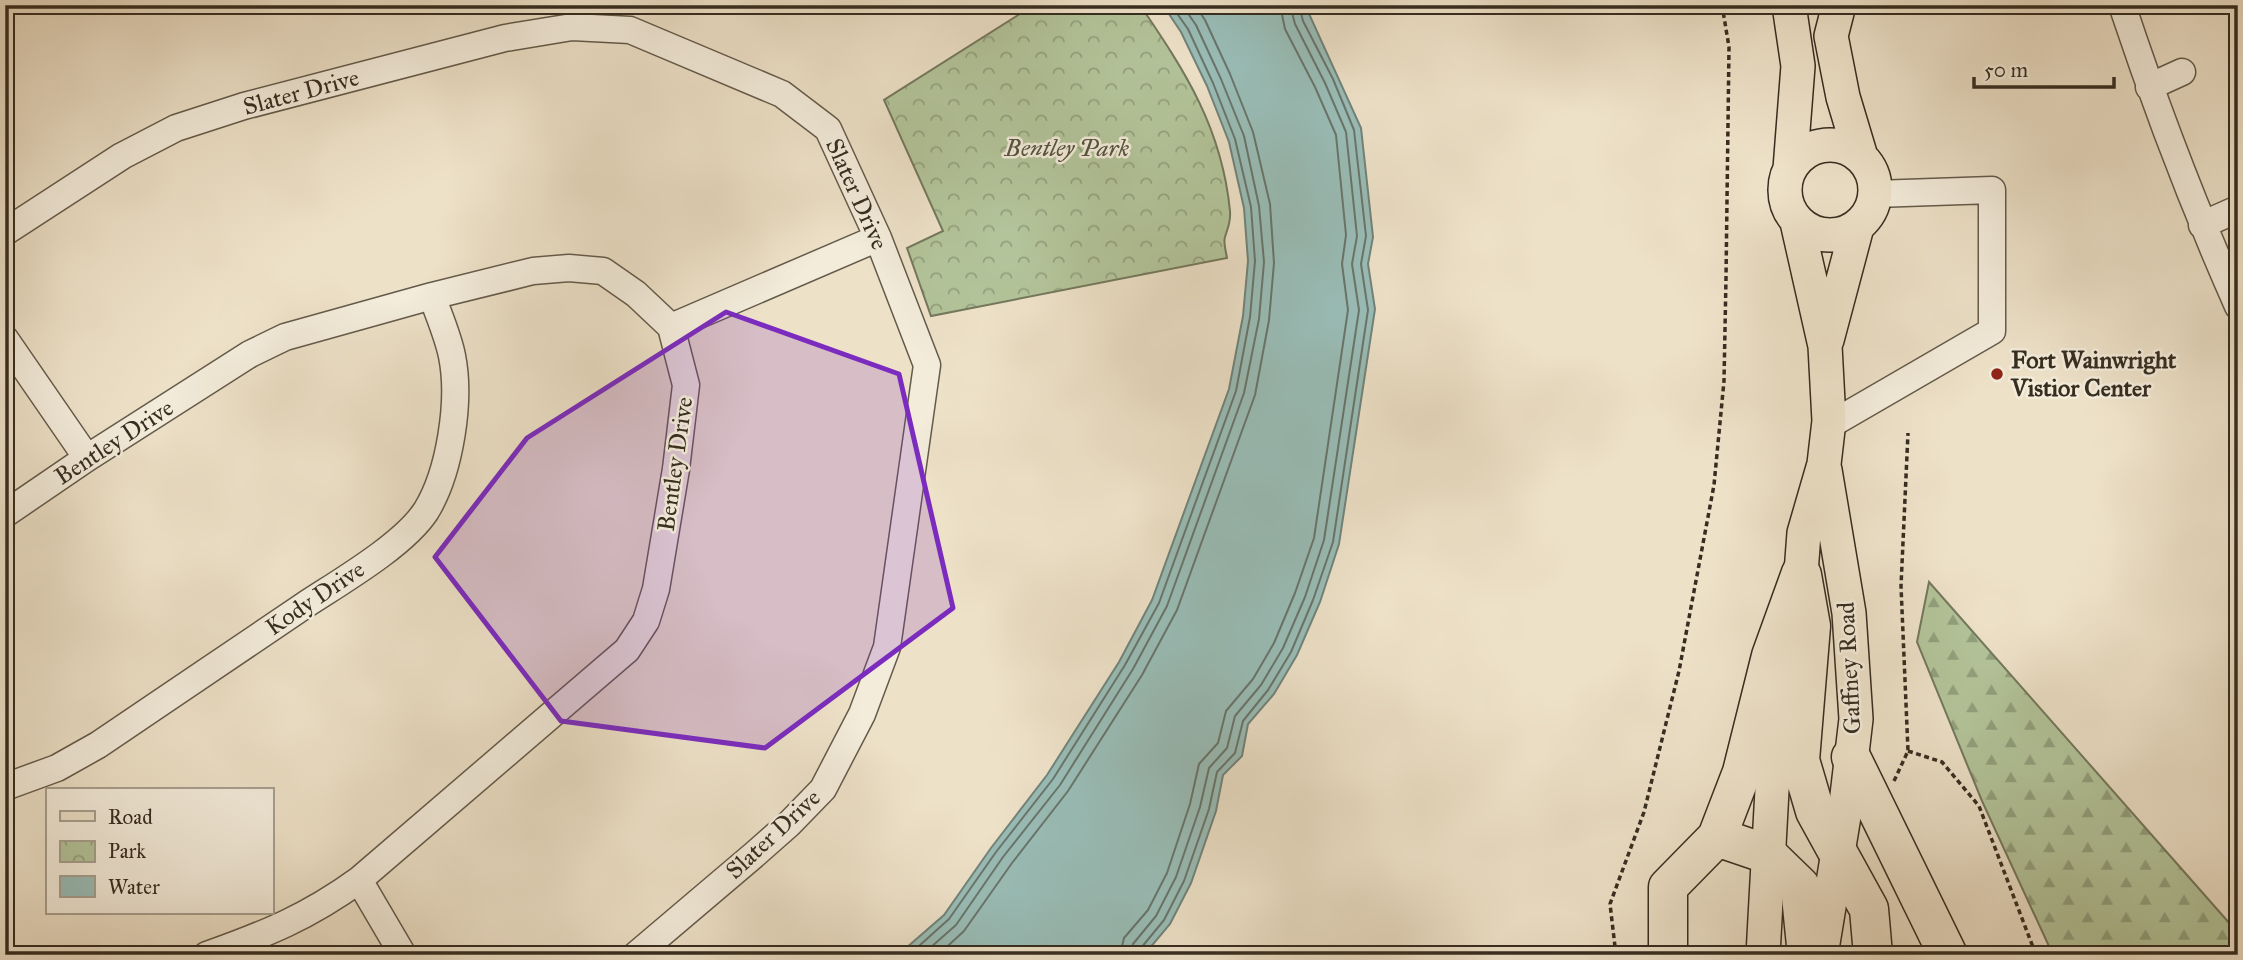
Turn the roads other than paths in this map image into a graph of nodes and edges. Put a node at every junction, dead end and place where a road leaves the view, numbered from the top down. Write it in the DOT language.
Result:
graph roads {
  1 [pos="1789,5"];
  2 [pos="1817,5"];
  3 [pos="2122,5"];
  4 [pos="1835,20"];
  5 [pos="2182,72"];
  6 [pos="2149,87"];
  7 [pos="1861,157"];
  8 [pos="1790,169"];
  9 [pos="1875,194"];
  10 [pos="2238,209"];
  11 [pos="1797,222"];
  12 [pos="2202,225"];
  13 [pos="1857,227"];
  14 [pos="5,232"];
  15 [pos="878,238"];
  16 [pos="432,296"];
  17 [pos="2238,306"];
  18 [pos="671,327"];
  19 [pos="5,339"];
  20 [pos="1825,346"];
  21 [pos="1828,426"];
  22 [pos="87,458"];
  23 [pos="1824,464"];
  24 [pos="5,514"];
  25 [pos="1801,573"];
  26 [pos="1851,757"];
  27 [pos="5,787"];
  28 [pos="1717,837"];
  29 [pos="1838,850"];
  30 [pos="1768,854"];
  31 [pos="359,880"];
  32 [pos="207,955"];
  33 [pos="403,955"];
  34 [pos="636,955"];
  35 [pos="1668,955"];
  36 [pos="1763,955"];
  37 [pos="1807,955"];
  38 [pos="1821,955"];
  39 [pos="1873,955"];
  40 [pos="1948,955"];
  1 -- 8 [label="main road"];
  2 -- 4 [label="main road"];
  3 -- 6 [label="street"];
  4 -- 7 [label="main road"];
  5 -- 6 [label="street"];
  6 -- 12 [label="street"];
  7 -- 8 [label="main road"];
  7 -- 9 [label="main road"];
  8 -- 11 [label="main road"];
  9 -- 13 [label="main road"];
  9 -- 21 [label="street"];
  10 -- 12 [label="street"];
  11 -- 13 [label="main road"];
  11 -- 20 [label="main road, Gaffney Road"];
  12 -- 17 [label="street"];
  13 -- 20 [label="main road, Gaffney Road"];
  14 -- 15 [label="street, Slater Drive"];
  15 -- 18 [label="street"];
  15 -- 34 [label="street, Slater Drive"];
  16 -- 18 [label="street, Bentley Drive"];
  16 -- 22 [label="street, Bentley Drive"];
  16 -- 27 [label="street, Kody Drive"];
  18 -- 31 [label="street, Bentley Drive"];
  19 -- 22 [label="street"];
  20 -- 21 [label="main road, Gaffney Road"];
  21 -- 23 [label="main road, Gaffney Road"];
  22 -- 24 [label="street, Bentley Drive"];
  23 -- 25 [label="main road, Gaffney Road"];
  23 -- 26 [label="main road, Gaffney Road"];
  25 -- 28 [label="highway"];
  25 -- 29 [label="highway"];
  25 -- 30 [label="main road, Gaffney Road"];
  26 -- 29 [label="main road, Gaffney Road"];
  26 -- 40 [label="highway"];
  28 -- 30 [label="highway"];
  28 -- 35 [label="highway"];
  29 -- 38 [label="main road, Gaffney Road"];
  29 -- 39 [label="highway"];
  30 -- 36 [label="main road, Gaffney Road"];
  30 -- 37 [label="highway"];
  31 -- 32 [label="street, Bentley Drive"];
  31 -- 33 [label="street"];
}
